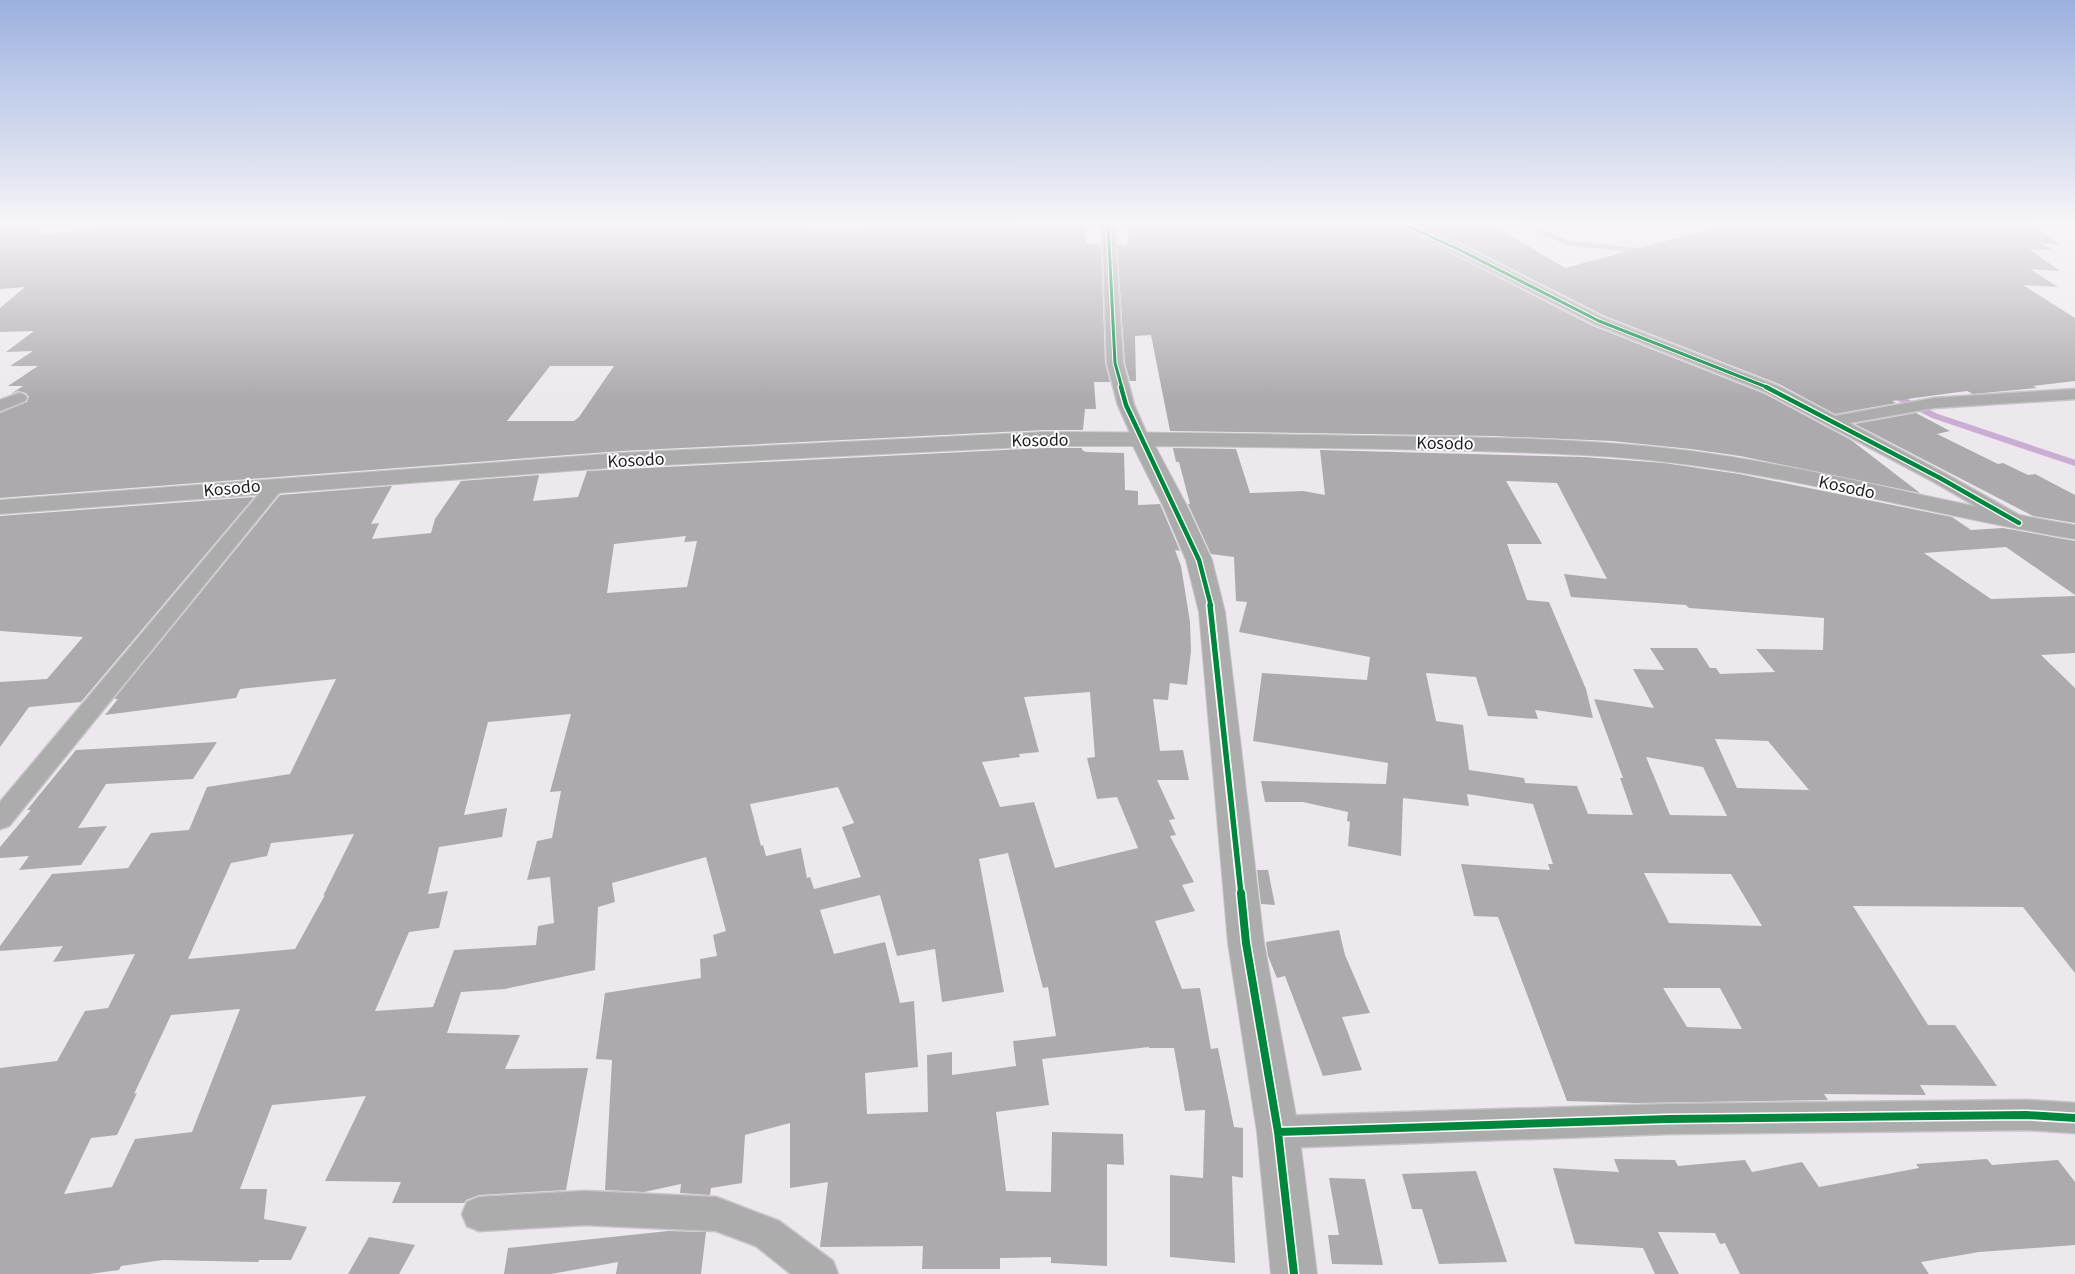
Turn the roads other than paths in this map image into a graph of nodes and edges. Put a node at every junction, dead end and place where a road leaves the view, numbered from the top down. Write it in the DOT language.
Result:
graph roads {
  1 [pos="1111,281"];
  2 [pos="1522,281"];
  3 [pos="2075,394"];
  4 [pos="19,398"];
  5 [pos="0,406"];
  6 [pos="1834,421"];
  7 [pos="1141,439"];
  8 [pos="276,485"];
  9 [pos="0,507"];
  10 [pos="2019,523"];
  11 [pos="2075,532"];
  12 [pos="0,820"];
  13 [pos="2075,1118"];
  14 [pos="1278,1132"];
  15 [pos="479,1214"];
  16 [pos="820,1274"];
  17 [pos="1294,1274"];
  1 -- 7 [label="street"];
  2 -- 6 [label="street"];
  3 -- 6 [label="street"];
  4 -- 5 [label="street"];
  6 -- 10 [label="street"];
  7 -- 8 [label="main road, Kosodo"];
  7 -- 10 [label="main road, Kosodo"];
  7 -- 14 [label="main road"];
  8 -- 9 [label="main road, Kosodo"];
  8 -- 12 [label="street"];
  10 -- 11 [label="main road, Kosodo"];
  13 -- 14 [label="street"];
  14 -- 17 [label="main road"];
  15 -- 16 [label="street"];
}
